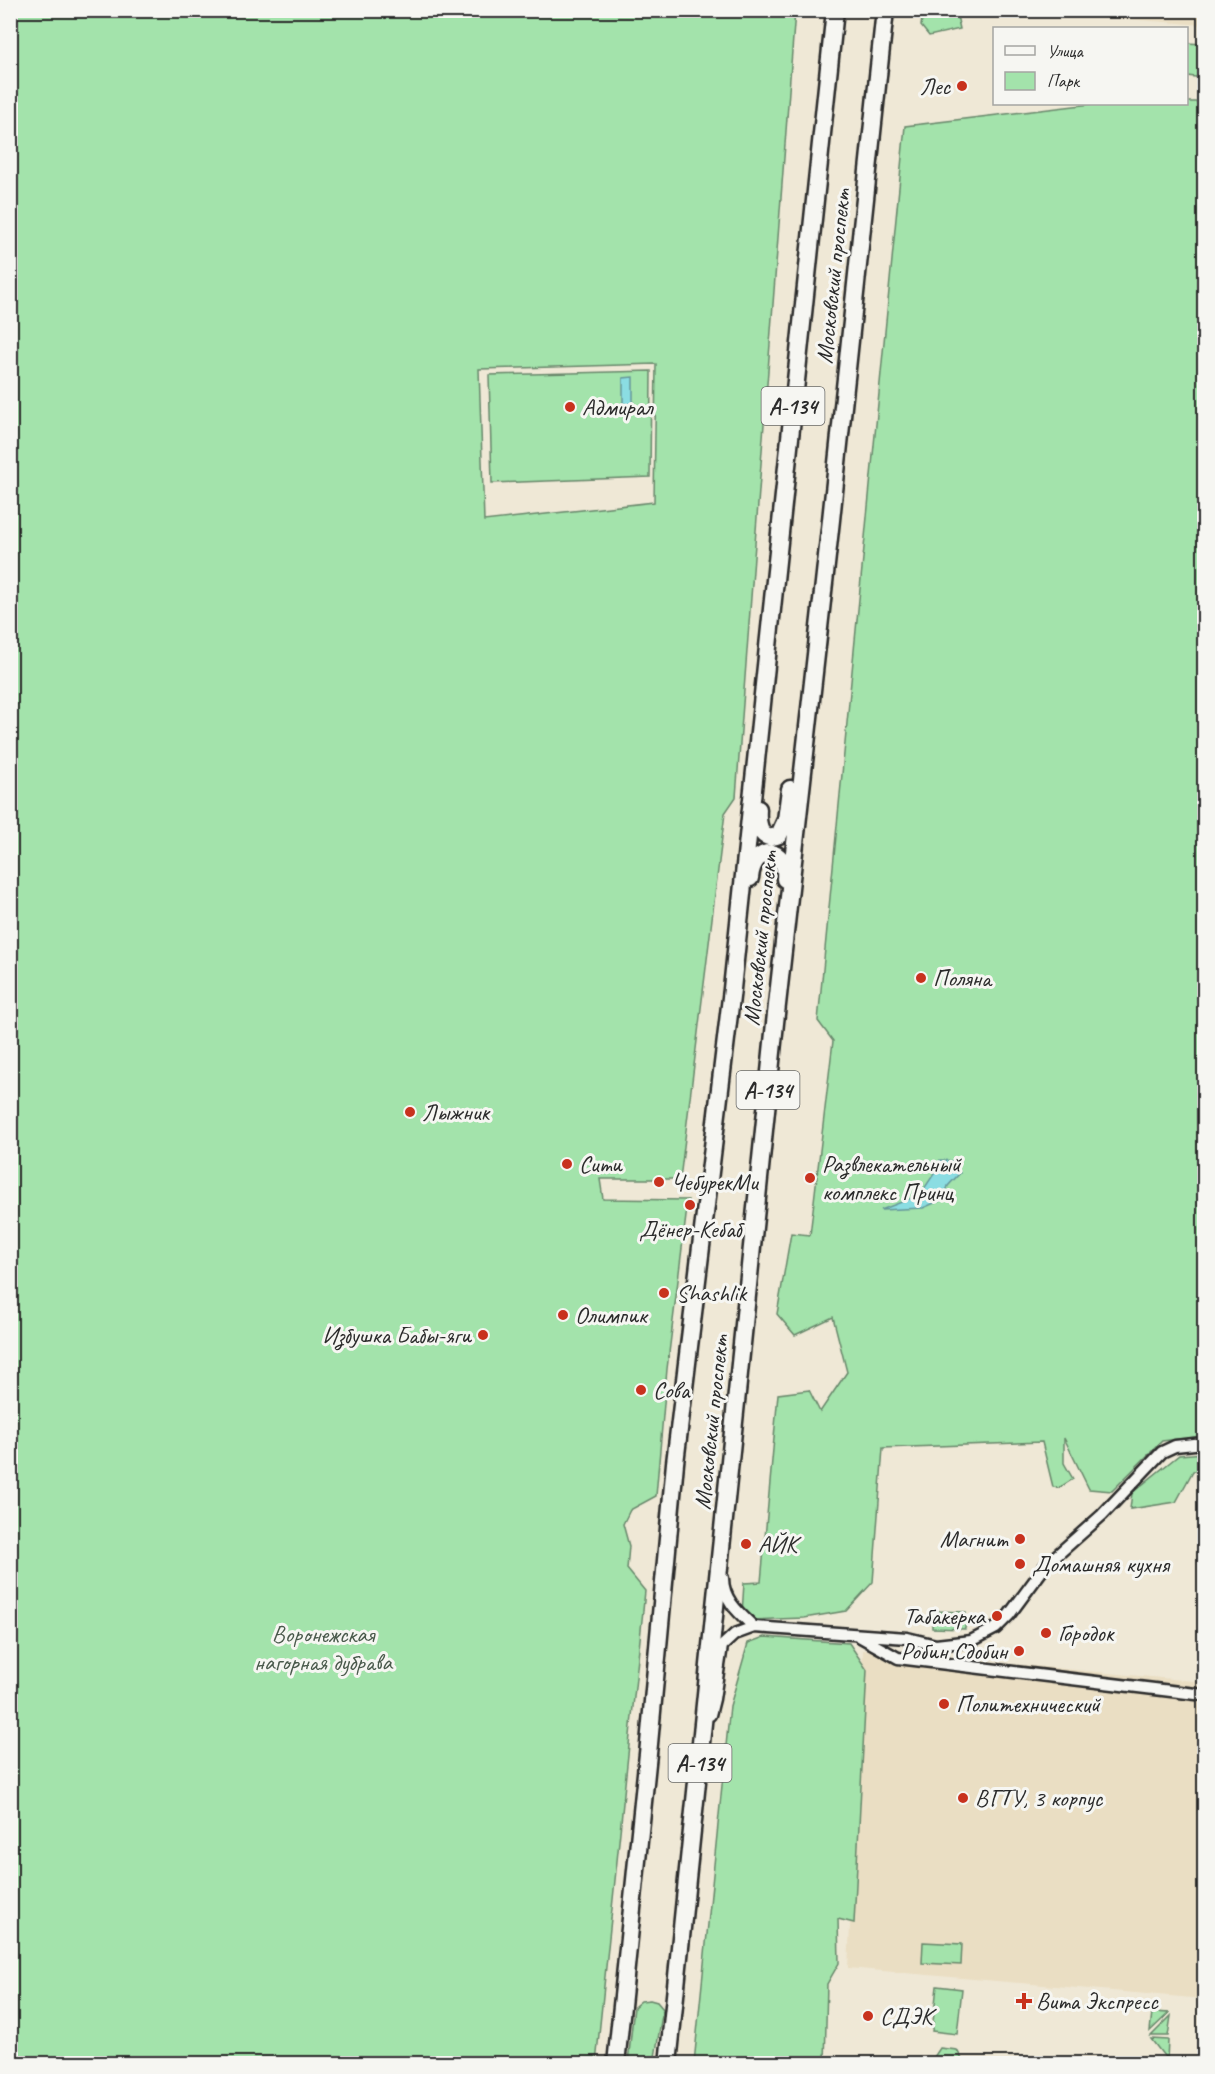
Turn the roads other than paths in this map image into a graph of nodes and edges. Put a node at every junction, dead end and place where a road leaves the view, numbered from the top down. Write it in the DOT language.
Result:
graph roads {
  1 [pos="835,10"];
  2 [pos="885,10"];
  3 [pos="818,640"];
  4 [pos="760,730"];
  5 [pos="732,989"];
  6 [pos="775,1023"];
  7 [pos="1204,1443"];
  8 [pos="723,1540"];
  9 [pos="754,1627"];
  10 [pos="855,1634"];
  11 [pos="1204,1695"];
  12 [pos="702,1744"];
  13 [pos="616,2064"];
  14 [pos="668,2064"];
  1 -- 4 [label="highway, Московский проспект / А-134"];
  2 -- 3 [label="highway, Московский проспект / А-134"];
  3 -- 4 [label="highway"];
  3 -- 6 [label="highway, Московский проспект / А-134"];
  4 -- 5 [label="highway, Московский проспект / А-134"];
  5 -- 6 [label="highway"];
  5 -- 13 [label="highway, Московский проспект / А-134"];
  6 -- 8 [label="highway, Московский проспект / А-134"];
  7 -- 10 [label="street"];
  8 -- 9 [label="street"];
  8 -- 12 [label="highway, Московский проспект / А-134"];
  9 -- 10 [label="street"];
  9 -- 12 [label="street"];
  10 -- 11 [label="street"];
  12 -- 14 [label="highway, Московский проспект / А-134"];
}
